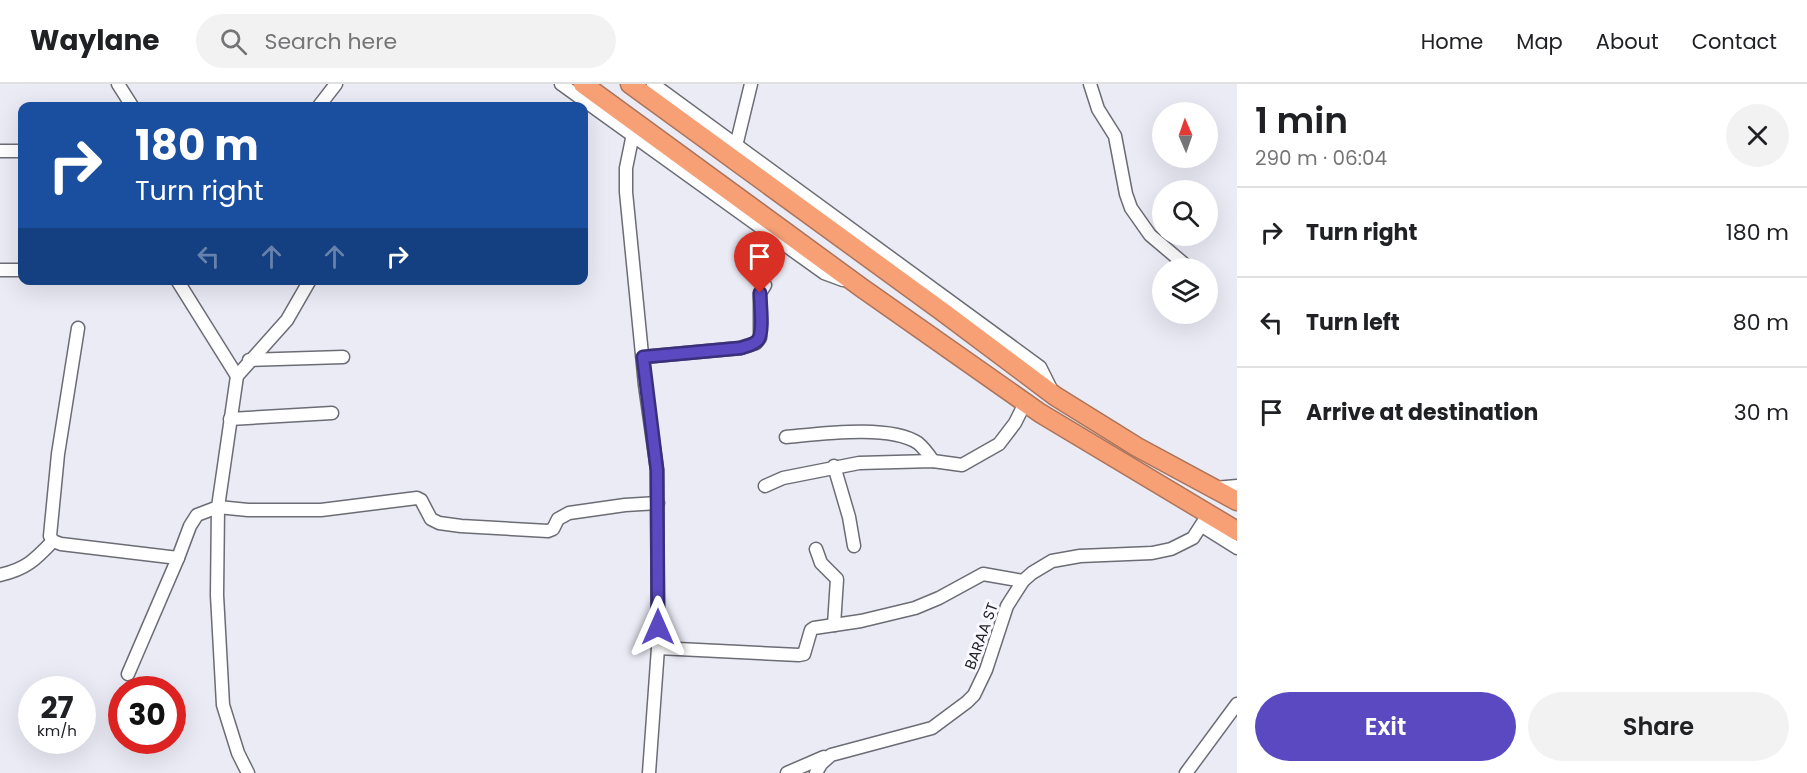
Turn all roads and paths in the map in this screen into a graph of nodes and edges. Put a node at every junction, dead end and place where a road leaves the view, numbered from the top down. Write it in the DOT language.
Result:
graph roads {
  1 [pos="117,84"];
  2 [pos="336,84"];
  3 [pos="561,84"];
  4 [pos="583,84"];
  5 [pos="630,84"];
  6 [pos="653,84"];
  7 [pos="752,84"];
  8 [pos="1090,84"];
  9 [pos="129,102"];
  10 [pos="322,102"];
  11 [pos="587,102"];
  12 [pos="588,103"];
  13 [pos="633,134"];
  14 [pos="736,146"];
  15 [pos="0,151"];
  16 [pos="18,151"];
  17 [pos="1177,258"];
  18 [pos="880,267"];
  19 [pos="0,270"];
  20 [pos="18,270"];
  21 [pos="180,285"];
  22 [pos="307,285"];
  23 [pos="765,285"];
  24 [pos="862,288"];
  25 [pos="943,312"];
  26 [pos="78,328"];
  27 [pos="925,332"];
  28 [pos="343,357"];
  29 [pos="643,357"];
  30 [pos="249,360"];
  31 [pos="237,375"];
  32 [pos="1055,396"];
  33 [pos="1025,403"];
  34 [pos="332,413"];
  35 [pos="230,419"];
  36 [pos="786,436"];
  37 [pos="933,461"];
  38 [pos="834,466"];
  39 [pos="765,486"];
  40 [pos="1237,486"];
  41 [pos="1214,488"];
  42 [pos="1237,501"];
  43 [pos="658,503"];
  44 [pos="218,507"];
  45 [pos="1205,519"];
  46 [pos="1237,531"];
  47 [pos="53,541"];
  48 [pos="854,546"];
  49 [pos="1237,548"];
  50 [pos="816,549"];
  51 [pos="178,558"];
  52 [pos="0,575"];
  53 [pos="1023,581"];
  54 [pos="834,625"];
  55 [pos="658,648"];
  56 [pos="128,674"];
  57 [pos="1237,704"];
  58 [pos="831,755"];
  59 [pos="248,773"];
  60 [pos="650,773"];
  61 [pos="787,773"];
  62 [pos="816,773"];
  63 [pos="1186,773"];
  1 -- 9 [label="street"];
  2 -- 10 [label="street"];
  3 -- 11 [label="street"];
  4 -- 24 [label="highway"];
  5 -- 18 [label="highway"];
  6 -- 14 [label="street"];
  7 -- 14 [label="street"];
  8 -- 17 [label="street"];
  12 -- 13 [label="street"];
  13 -- 24 [label="street"];
  13 -- 29 [label="street"];
  14 -- 32 [label="street"];
  15 -- 16 [label="street"];
  18 -- 24 [label="highway"];
  18 -- 25 [label="highway"];
  19 -- 20 [label="street"];
  21 -- 31 [label="street"];
  22 -- 30 [label="street"];
  23 -- 29 [label="street"];
  24 -- 27 [label="highway"];
  25 -- 27 [label="highway"];
  25 -- 32 [label="highway"];
  26 -- 47 [label="street"];
  27 -- 33 [label="highway"];
  28 -- 30 [label="street"];
  29 -- 43 [label="street"];
  30 -- 31 [label="street"];
  31 -- 35 [label="street"];
  32 -- 41 [label="highway"];
  33 -- 37 [label="street"];
  33 -- 45 [label="highway"];
  34 -- 35 [label="street"];
  35 -- 44 [label="street"];
  36 -- 37 [label="street"];
  37 -- 38 [label="street"];
  38 -- 39 [label="street"];
  38 -- 48 [label="street"];
  40 -- 41 [label="street"];
  41 -- 42 [label="highway"];
  43 -- 44 [label="street"];
  43 -- 55 [label="street"];
  44 -- 51 [label="street"];
  44 -- 59 [label="street"];
  45 -- 46 [label="highway"];
  45 -- 49 [label="street"];
  45 -- 53 [label="street, BARAA ST"];
  47 -- 51 [label="street"];
  47 -- 52 [label="street"];
  50 -- 54 [label="street"];
  51 -- 56 [label="street"];
  53 -- 54 [label="street"];
  53 -- 58 [label="street, BARAA ST"];
  54 -- 55 [label="street"];
  55 -- 60 [label="street"];
  57 -- 63 [label="street"];
  58 -- 61 [label="street, BARAA ST"];
  58 -- 62 [label="street"];
}
